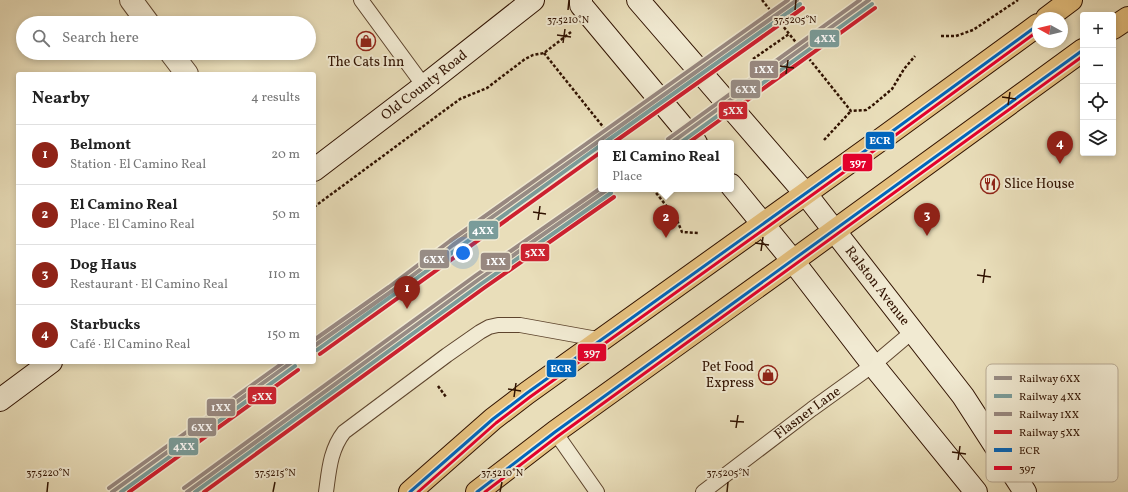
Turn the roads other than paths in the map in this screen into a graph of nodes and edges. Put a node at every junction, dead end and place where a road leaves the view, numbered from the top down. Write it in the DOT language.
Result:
graph roads {
  1 [pos="131,0"];
  2 [pos="361,0"];
  3 [pos="533,0"];
  4 [pos="581,0"];
  5 [pos="638,0"];
  6 [pos="1071,0"];
  7 [pos="1055,12"];
  8 [pos="143,16"];
  9 [pos="1128,18"];
  10 [pos="1116,26"];
  11 [pos="1032,29"];
  12 [pos="1080,52"];
  13 [pos="176,60"];
  14 [pos="185,72"];
  15 [pos="424,86"];
  16 [pos="694,140"];
  17 [pos="316,168"];
  18 [pos="734,189"];
  19 [pos="805,193"];
  20 [pos="763,224"];
  21 [pos="834,231"];
  22 [pos="794,262"];
  23 [pos="912,332"];
  24 [pos="603,340"];
  25 [pos="48,364"];
  26 [pos="873,366"];
  27 [pos="0,400"];
  28 [pos="555,432"];
  29 [pos="986,432"];
  30 [pos="1019,482"];
  31 [pos="326,492"];
  32 [pos="410,492"];
  33 [pos="477,492"];
  34 [pos="597,492"];
  35 [pos="703,492"];
  36 [pos="976,492"];
  37 [pos="1025,492"];
  1 -- 8 [label="main road"];
  2 -- 15 [label="lane"];
  3 -- 15 [label="main road, Old County Road"];
  4 -- 16 [label="main road"];
  5 -- 19 [label="main road, Ralston Avenue"];
  6 -- 7 [label="main road"];
  9 -- 10 [label="main road"];
  11 -- 19 [label="main road"];
  12 -- 21 [label="main road"];
  13 -- 14 [label="main road"];
  15 -- 17 [label="main road, Old County Road"];
  18 -- 20 [label="main road"];
  19 -- 20 [label="main road"];
  19 -- 21 [label="main road, Ralston Avenue"];
  20 -- 22 [label="main road"];
  20 -- 24 [label="main road"];
  21 -- 22 [label="main road"];
  21 -- 23 [label="main road, Ralston Avenue"];
  22 -- 26 [label="main road"];
  22 -- 28 [label="main road"];
  23 -- 26 [label="lane, Flasner Lane"];
  23 -- 29 [label="main road, Ralston Avenue"];
  24 -- 31 [label="lane"];
  24 -- 32 [label="main road"];
  25 -- 27 [label="main road"];
  26 -- 35 [label="lane, Flasner Lane"];
  26 -- 36 [label="main road"];
  28 -- 33 [label="main road"];
  28 -- 34 [label="lane"];
  30 -- 37 [label="main road, Ralston Avenue"];
}
